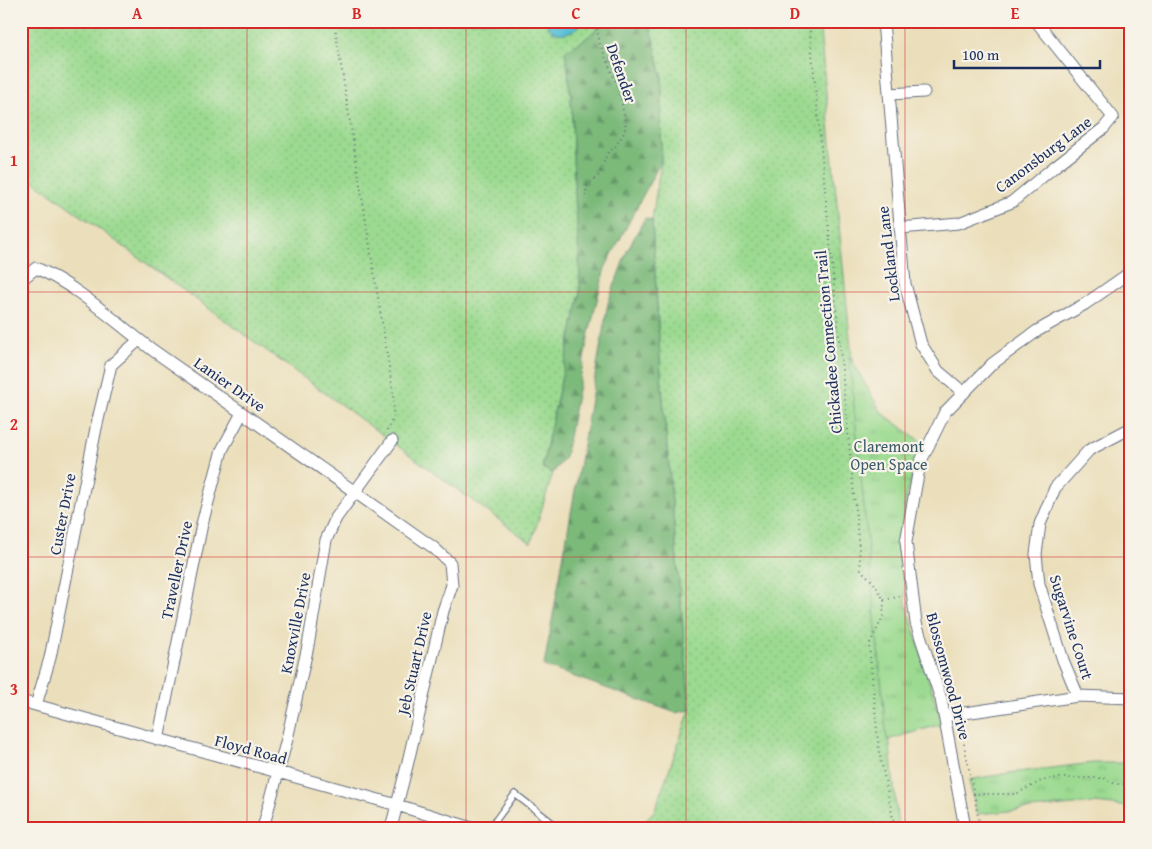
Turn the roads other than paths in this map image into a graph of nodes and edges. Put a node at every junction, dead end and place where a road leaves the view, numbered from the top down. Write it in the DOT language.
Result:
graph roads {
  1 [pos="883,21"];
  2 [pos="1036,21"];
  3 [pos="924,92"];
  4 [pos="889,94"];
  5 [pos="900,228"];
  6 [pos="1131,272"];
  7 [pos="21,280"];
  8 [pos="139,340"];
  9 [pos="964,393"];
  10 [pos="242,413"];
  11 [pos="1131,428"];
  12 [pos="389,437"];
  13 [pos="355,492"];
  14 [pos="404,527"];
  15 [pos="1078,696"];
  16 [pos="1131,698"];
  17 [pos="21,701"];
  18 [pos="36,705"];
  19 [pos="951,715"];
  20 [pos="158,740"];
  21 [pos="278,773"];
  22 [pos="397,805"];
  23 [pos="263,828"];
  24 [pos="391,828"];
  25 [pos="472,828"];
  26 [pos="490,828"];
  27 [pos="560,828"];
  28 [pos="965,828"];
  1 -- 4 [label="street, Lockland Lane"];
  2 -- 5 [label="street, Canonsburg Lane"];
  3 -- 4 [label="street"];
  4 -- 5 [label="street, Lockland Lane"];
  5 -- 9 [label="street, Lockland Lane"];
  6 -- 9 [label="street, Blossomwood Drive"];
  7 -- 8 [label="street, Lanier Drive"];
  8 -- 10 [label="street, Lanier Drive"];
  8 -- 18 [label="street, Custer Drive"];
  9 -- 19 [label="street, Blossomwood Drive"];
  10 -- 13 [label="street, Lanier Drive"];
  10 -- 20 [label="street, Traveller Drive"];
  11 -- 15 [label="street, Sugarvine Court"];
  12 -- 13 [label="street, Knoxville Drive"];
  13 -- 14 [label="street, Lanier Drive"];
  13 -- 21 [label="street, Knoxville Drive"];
  14 -- 22 [label="street, Jeb Stuart Drive"];
  15 -- 16 [label="street"];
  15 -- 19 [label="street"];
  17 -- 18 [label="street, Floyd Road"];
  18 -- 20 [label="street, Floyd Road"];
  19 -- 28 [label="street, Blossomwood Drive"];
  20 -- 21 [label="street, Floyd Road"];
  21 -- 22 [label="street, Floyd Road"];
  21 -- 23 [label="street, Knoxville Drive"];
  22 -- 24 [label="street, Jeb Stuart Drive"];
  22 -- 25 [label="street, Floyd Road"];
  26 -- 27 [label="lane"];
}
